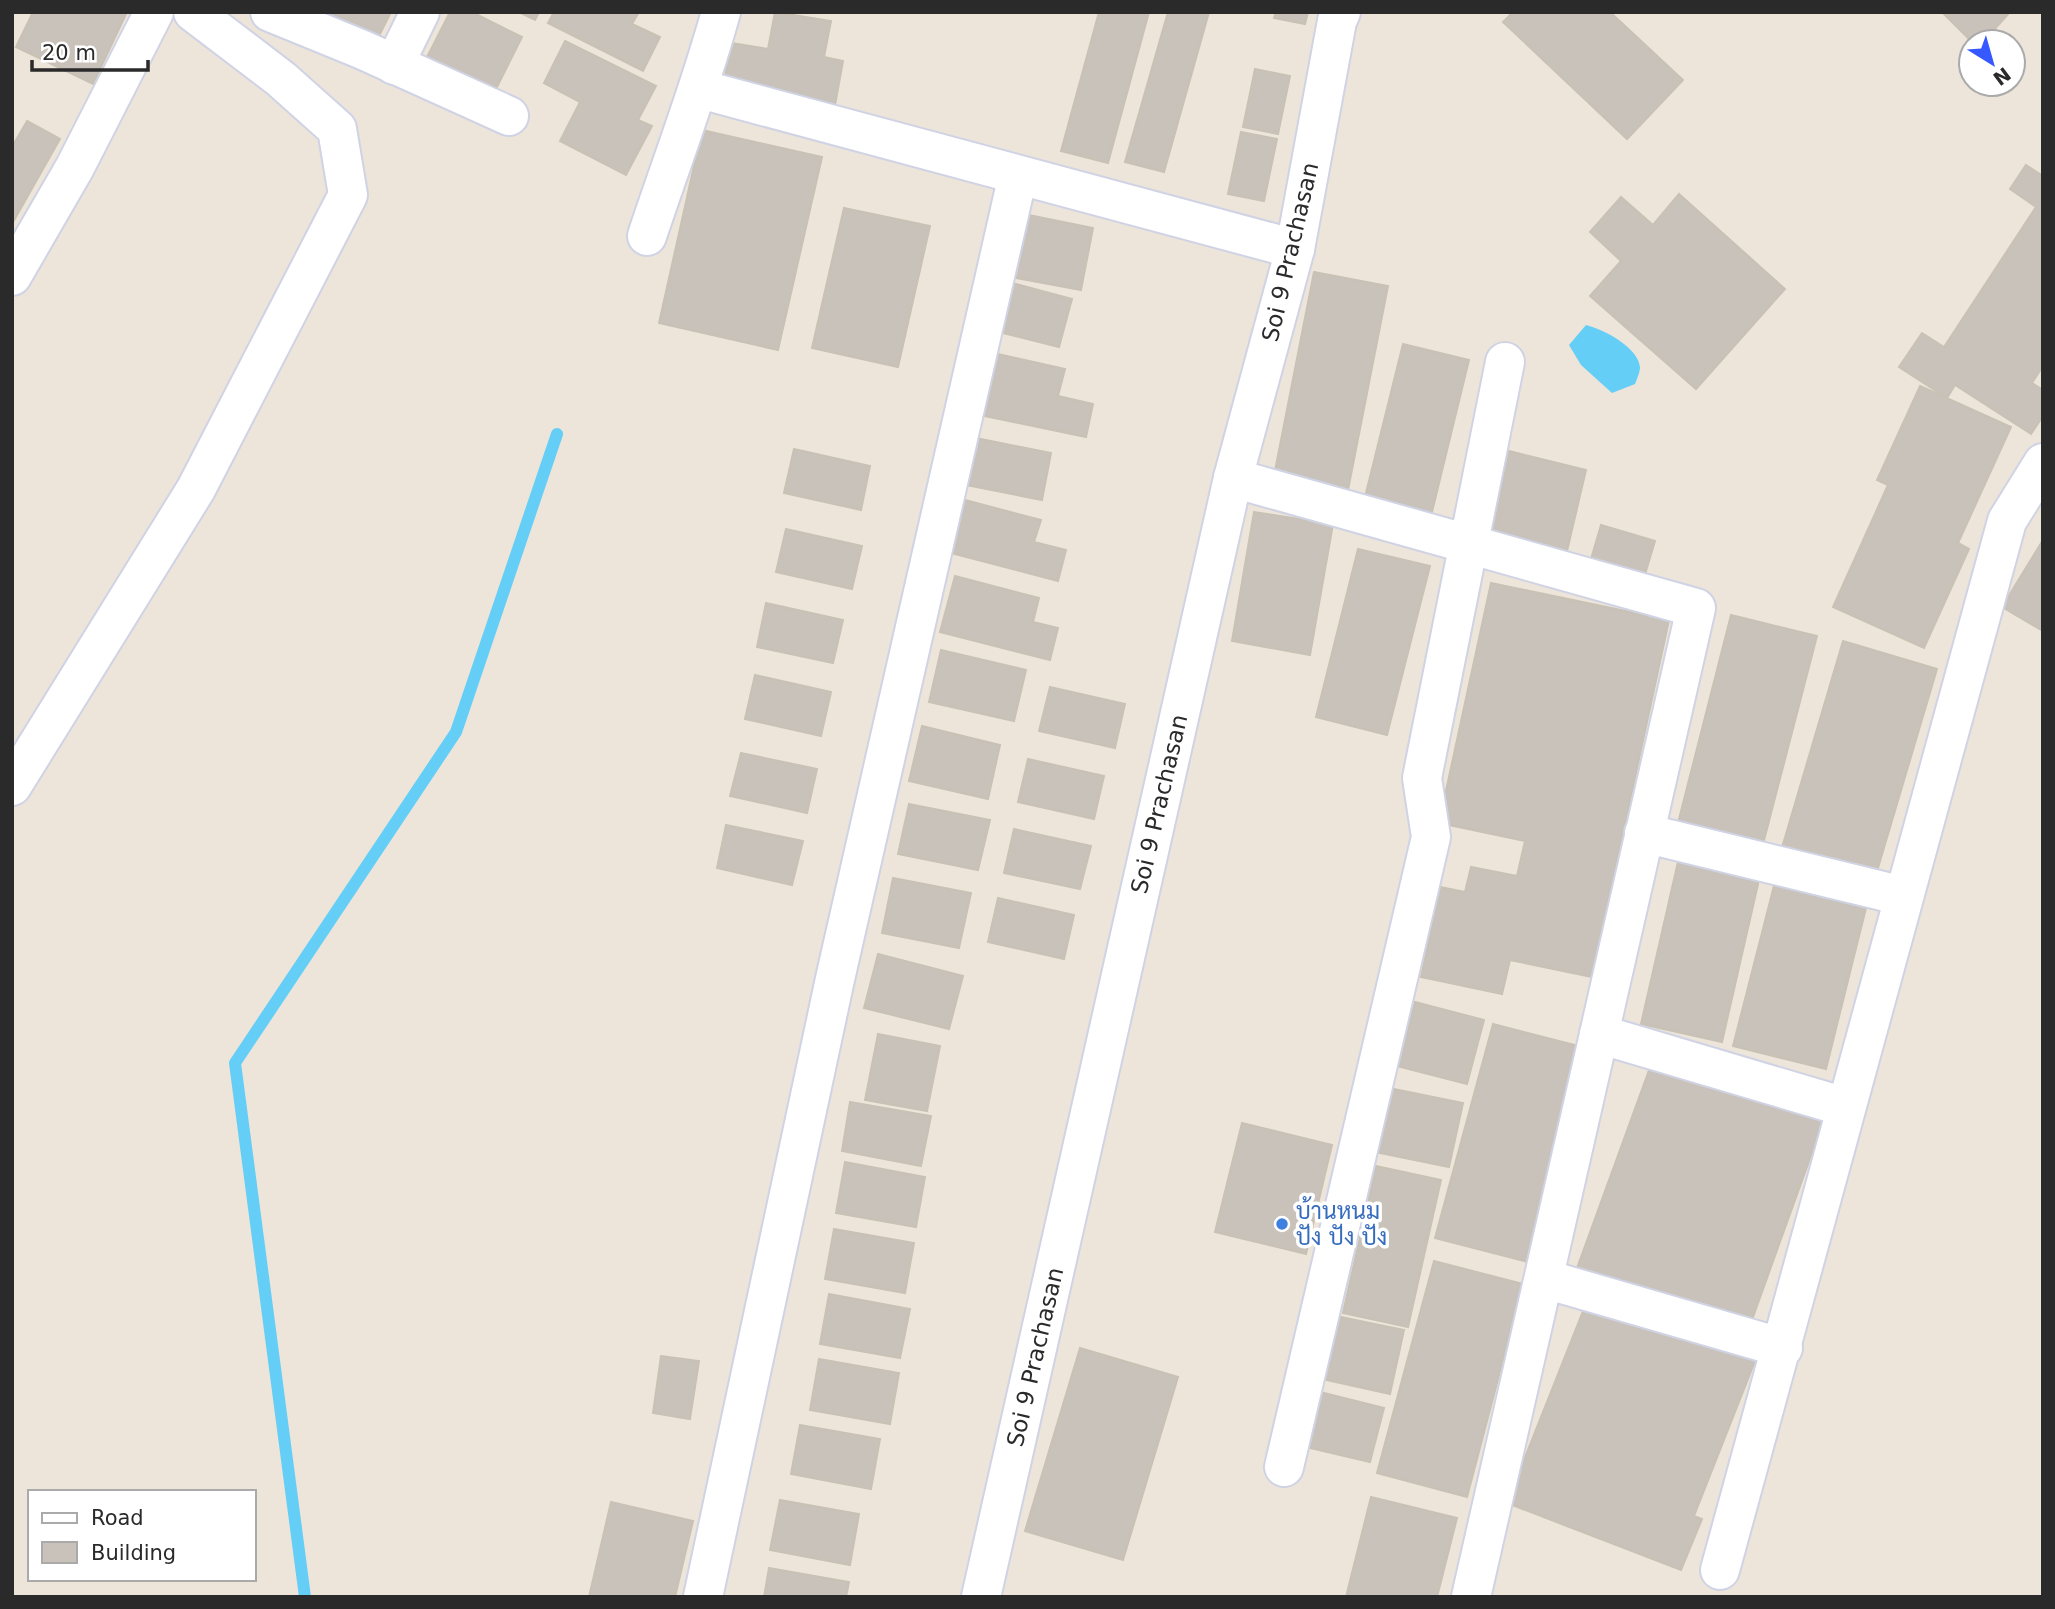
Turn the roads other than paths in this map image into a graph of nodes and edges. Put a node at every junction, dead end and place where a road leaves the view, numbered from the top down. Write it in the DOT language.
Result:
graph roads {
  1 [pos="154,12"];
  2 [pos="193,12"];
  3 [pos="270,12"];
  4 [pos="420,12"];
  5 [pos="721,12"];
  6 [pos="1341,12"];
  7 [pos="394,65"];
  8 [pos="700,89"];
  9 [pos="509,116"];
  10 [pos="1018,174"];
  11 [pos="647,236"];
  12 [pos="1295,250"];
  13 [pos="12,276"];
  14 [pos="1505,362"];
  15 [pos="2043,463"];
  16 [pos="1233,478"];
  17 [pos="1469,544"];
  18 [pos="12,786"];
  19 [pos="1644,833"];
  20 [pos="1903,896"];
  21 [pos="1599,1034"];
  22 [pos="1845,1107"];
  23 [pos="1545,1279"];
  24 [pos="1783,1348"];
  25 [pos="1283,1467"];
  26 [pos="1720,1570"];
  27 [pos="703,1597"];
  28 [pos="981,1597"];
  29 [pos="1471,1597"];
  1 -- 13 [label="street"];
  2 -- 18 [label="street"];
  3 -- 7 [label="street"];
  4 -- 7 [label="street"];
  5 -- 8 [label="street"];
  6 -- 12 [label="street, Soi 9 Prachasan"];
  7 -- 9 [label="street"];
  8 -- 10 [label="street"];
  8 -- 11 [label="street"];
  10 -- 12 [label="street"];
  10 -- 27 [label="street"];
  12 -- 16 [label="street, Soi 9 Prachasan"];
  14 -- 17 [label="street"];
  15 -- 20 [label="street"];
  16 -- 17 [label="street"];
  16 -- 28 [label="street, Soi 9 Prachasan"];
  17 -- 19 [label="street"];
  17 -- 25 [label="street"];
  19 -- 20 [label="street"];
  19 -- 21 [label="street"];
  20 -- 22 [label="street"];
  21 -- 22 [label="street"];
  21 -- 23 [label="street"];
  22 -- 24 [label="street"];
  23 -- 24 [label="street"];
  23 -- 29 [label="street"];
  24 -- 26 [label="street"];
}
